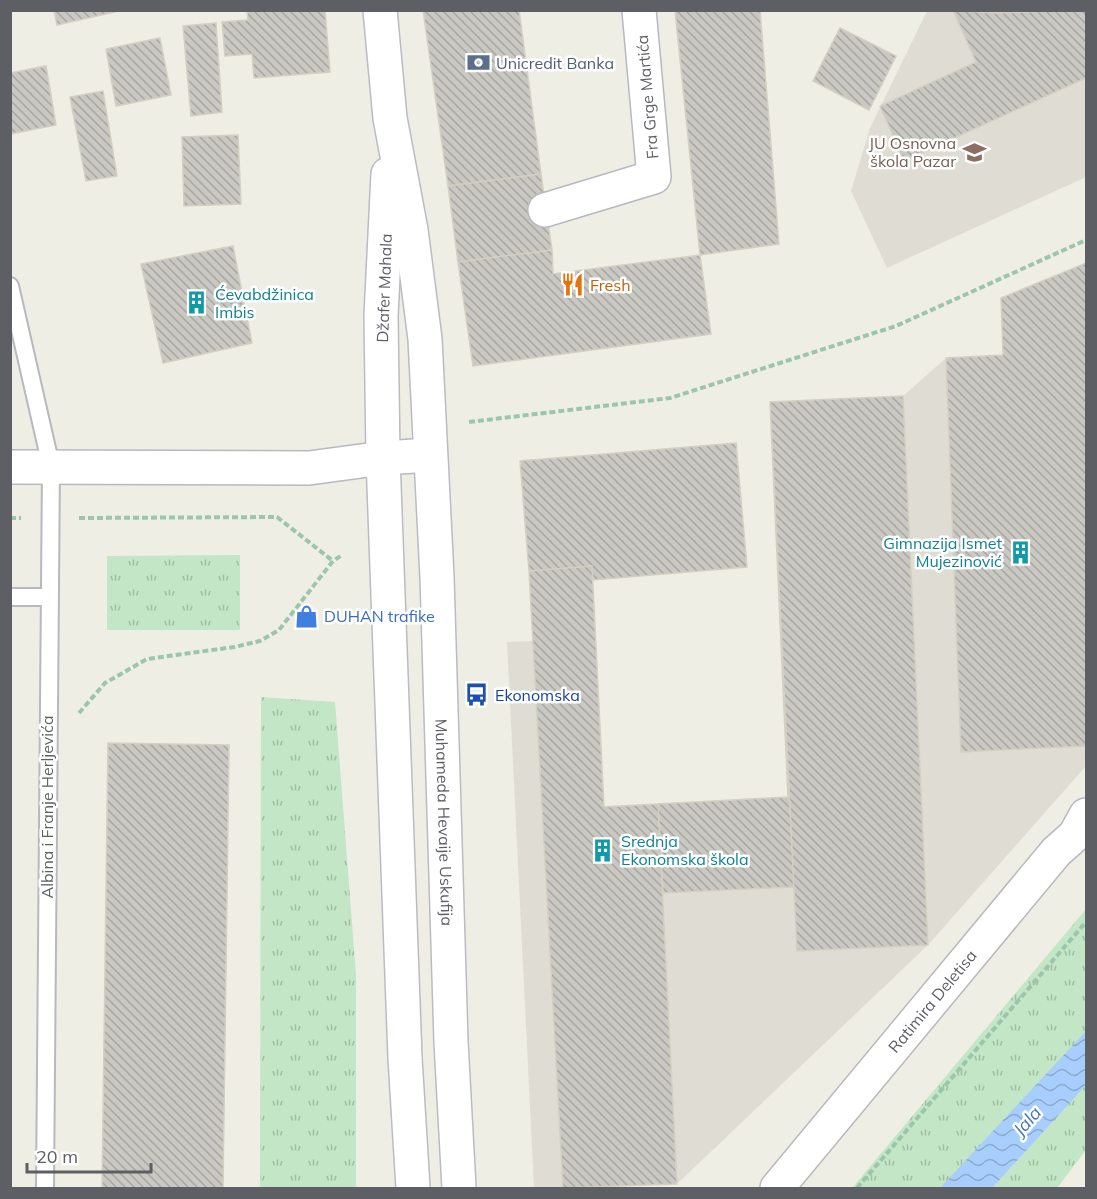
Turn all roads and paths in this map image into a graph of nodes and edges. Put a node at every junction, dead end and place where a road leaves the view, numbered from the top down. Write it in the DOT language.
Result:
graph roads {
  1 [pos="380,10"];
  2 [pos="639,10"];
  3 [pos="390,118"];
  4 [pos="545,210"];
  5 [pos="1086,240"];
  6 [pos="10,286"];
  7 [pos="469,422"];
  8 [pos="430,455"];
  9 [pos="383,458"];
  10 [pos="51,466"];
  11 [pos="10,467"];
  12 [pos="10,518"];
  13 [pos="51,518"];
  14 [pos="342,555"];
  15 [pos="333,561"];
  16 [pos="10,597"];
  17 [pos="48,597"];
  18 [pos="79,714"];
  19 [pos="1086,814"];
  20 [pos="1086,922"];
  21 [pos="45,1188"];
  22 [pos="413,1188"];
  23 [pos="459,1188"];
  24 [pos="777,1188"];
  25 [pos="857,1188"];
  1 -- 3 [label="main road, Džafer Mahala"];
  2 -- 4 [label="main road, Fra Grge Martića"];
  3 -- 8 [label="main road, Džafer Mahala"];
  3 -- 9 [label="main road, Džafer Mahala"];
  5 -- 7 [label="path"];
  6 -- 10 [label="lane, Albina i Franje Herljevića"];
  8 -- 9 [label="main road"];
  8 -- 23 [label="main road, Muhameda Hevaije Uskufija"];
  9 -- 10 [label="main road"];
  9 -- 22 [label="main road"];
  10 -- 11 [label="main road"];
  10 -- 13 [label="lane, Albina i Franje Herljevića"];
  12 -- 13 [label="path"];
  13 -- 15 [label="path"];
  13 -- 17 [label="lane, Albina i Franje Herljevića"];
  14 -- 15 [label="path"];
  15 -- 18 [label="path"];
  16 -- 17 [label="lane"];
  17 -- 21 [label="lane, Albina i Franje Herljevića"];
  19 -- 24 [label="main road, Ratimira Deletisa"];
  20 -- 25 [label="path"];
}
